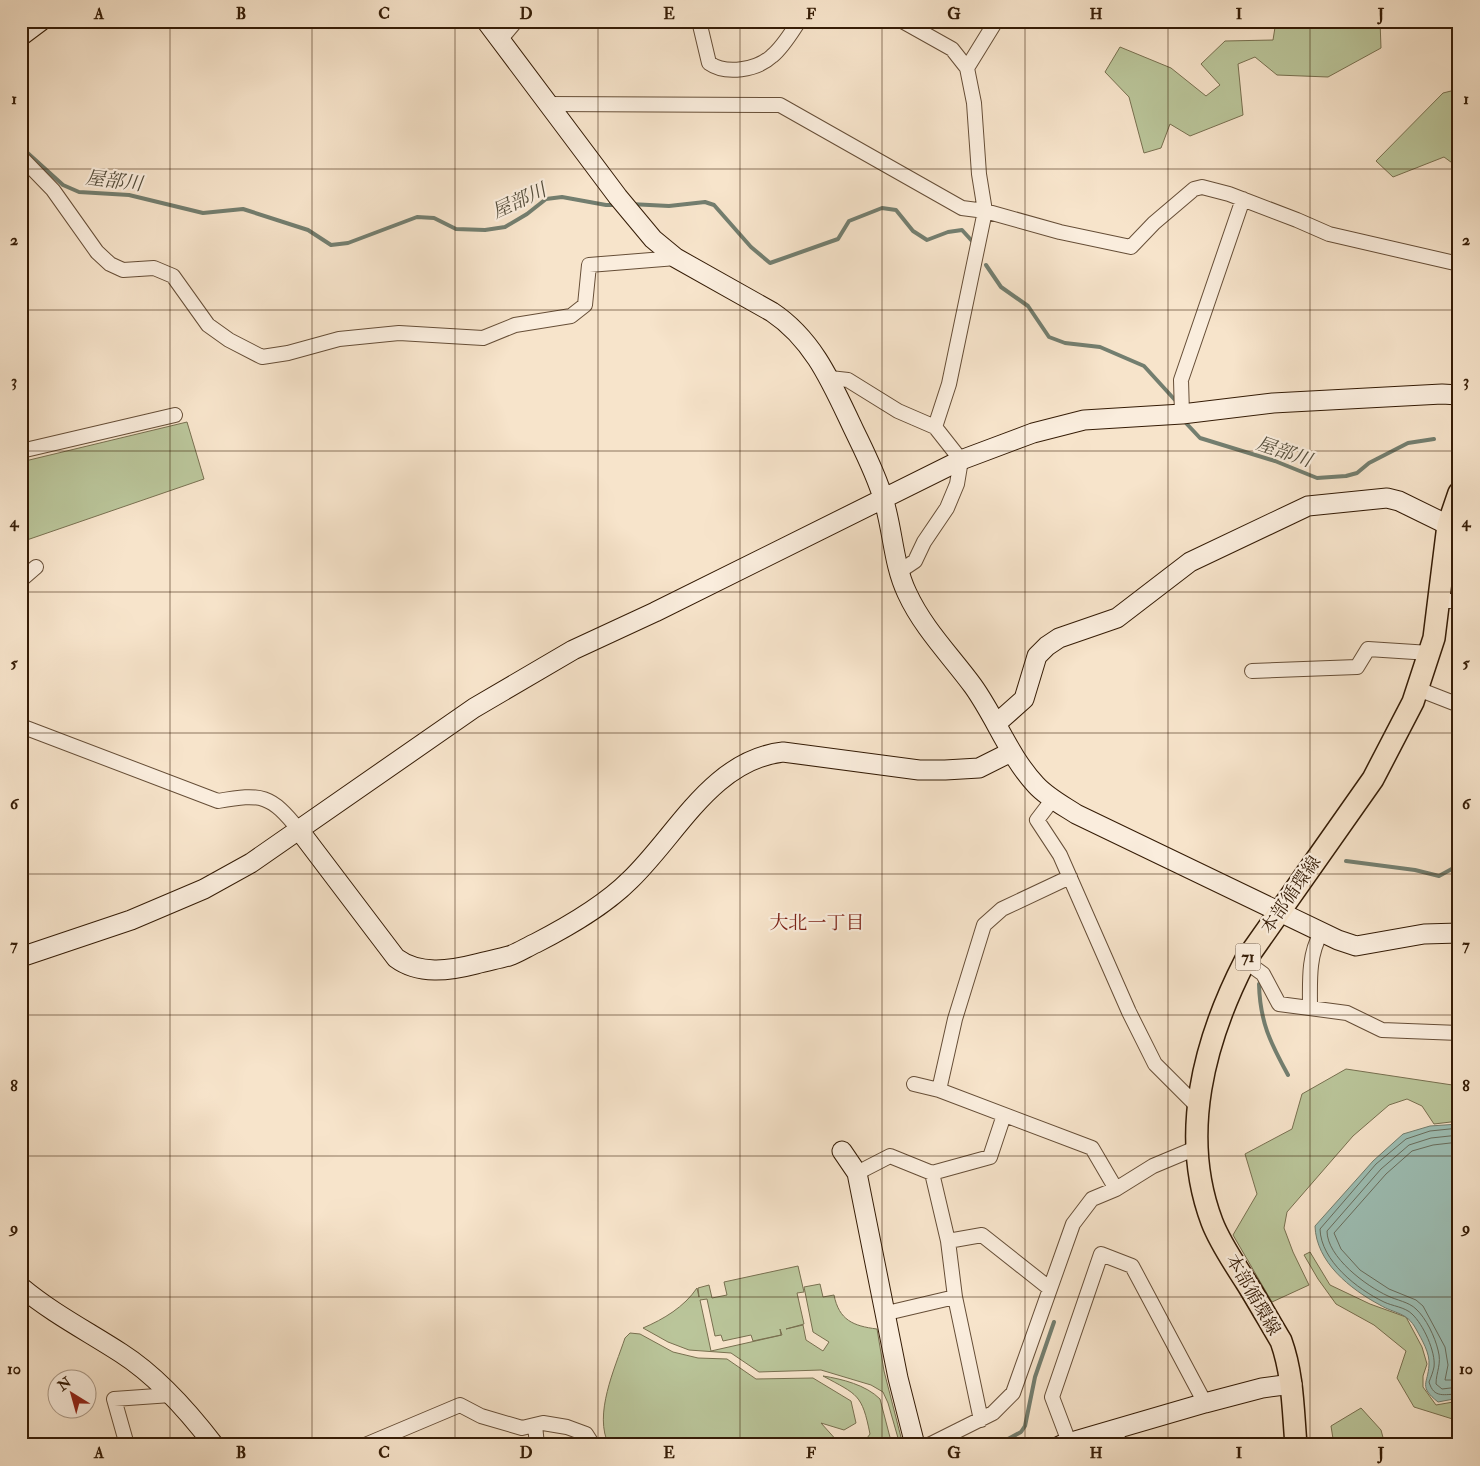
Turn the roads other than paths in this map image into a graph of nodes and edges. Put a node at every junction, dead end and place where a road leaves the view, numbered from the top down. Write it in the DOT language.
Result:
graph roads {
  1 [pos="41,21"];
  2 [pos="486,21"];
  3 [pos="516,21"];
  4 [pos="699,21"];
  5 [pos="799,21"];
  6 [pos="902,21"];
  7 [pos="996,21"];
  8 [pos="21,36"];
  9 [pos="500,40"];
  10 [pos="966,68"];
  11 [pos="547,104"];
  12 [pos="21,157"];
  13 [pos="1242,199"];
  14 [pos="985,211"];
  15 [pos="676,258"];
  16 [pos="1459,264"];
  17 [pos="830,378"];
  18 [pos="1459,395"];
  19 [pos="1182,414"];
  20 [pos="175,415"];
  21 [pos="935,427"];
  22 [pos="21,451"];
  23 [pos="961,460"];
  24 [pos="1459,493"];
  25 [pos="884,499"];
  26 [pos="1448,525"];
  27 [pos="36,567"];
  28 [pos="900,571"];
  29 [pos="21,580"];
  30 [pos="1449,601"];
  31 [pos="1430,654"];
  32 [pos="1252,671"];
  33 [pos="1418,689"];
  34 [pos="1459,705"];
  35 [pos="997,723"];
  36 [pos="21,726"];
  37 [pos="1011,752"];
  38 [pos="1053,799"];
  39 [pos="299,830"];
  40 [pos="1070,878"];
  41 [pos="1280,911"];
  42 [pos="1321,933"];
  43 [pos="1459,933"];
  44 [pos="21,957"];
  45 [pos="1245,961"];
  46 [pos="1310,1008"];
  47 [pos="1459,1033"];
  48 [pos="914,1084"];
  49 [pos="939,1090"];
  50 [pos="1198,1108"];
  51 [pos="1004,1115"];
  52 [pos="1196,1148"];
  53 [pos="842,1152"];
  54 [pos="857,1173"];
  55 [pos="932,1173"];
  56 [pos="1116,1189"];
  57 [pos="948,1242"];
  58 [pos="21,1287"];
  59 [pos="1049,1288"];
  60 [pos="955,1297"];
  61 [pos="887,1313"];
  62 [pos="1292,1384"];
  63 [pos="171,1395"];
  64 [pos="1205,1402"];
  65 [pos="981,1420"];
  66 [pos="536,1425"];
  67 [pos="1118,1437"];
  68 [pos="1065,1443"];
  69 [pos="126,1445"];
  70 [pos="214,1445"];
  71 [pos="365,1445"];
  72 [pos="537,1445"];
  73 [pos="593,1445"];
  74 [pos="915,1445"];
  75 [pos="929,1445"];
  76 [pos="1296,1445"];
  1 -- 8 [label="street"];
  2 -- 9 [label="street"];
  3 -- 9 [label="street"];
  4 -- 5 [label="street"];
  6 -- 10 [label="street"];
  7 -- 10 [label="street"];
  9 -- 11 [label="street"];
  10 -- 14 [label="street"];
  11 -- 14 [label="street"];
  11 -- 15 [label="street"];
  12 -- 15 [label="street"];
  13 -- 14 [label="street"];
  13 -- 16 [label="street"];
  13 -- 19 [label="street"];
  14 -- 21 [label="street"];
  15 -- 17 [label="street"];
  17 -- 21 [label="street"];
  17 -- 25 [label="street"];
  18 -- 19 [label="street"];
  19 -- 23 [label="street"];
  20 -- 22 [label="street"];
  21 -- 23 [label="street"];
  23 -- 25 [label="street"];
  23 -- 28 [label="street"];
  24 -- 26 [label="main road, 本部循環線 / 71"];
  25 -- 28 [label="street"];
  25 -- 39 [label="street"];
  26 -- 30 [label="main road, 本部循環線 / 71"];
  26 -- 35 [label="street"];
  27 -- 29 [label="street"];
  28 -- 35 [label="street"];
  30 -- 31 [label="main road, 本部循環線 / 71"];
  31 -- 32 [label="street"];
  31 -- 33 [label="main road, 本部循環線 / 71"];
  33 -- 34 [label="street"];
  33 -- 41 [label="main road, 本部循環線 / 71"];
  35 -- 37 [label="street"];
  36 -- 39 [label="street"];
  37 -- 38 [label="street"];
  37 -- 39 [label="street"];
  38 -- 40 [label="street"];
  38 -- 41 [label="street"];
  39 -- 44 [label="street"];
  40 -- 49 [label="street"];
  40 -- 50 [label="street"];
  41 -- 42 [label="street"];
  41 -- 45 [label="main road, 本部循環線 / 71"];
  42 -- 43 [label="street"];
  42 -- 46 [label="street"];
  45 -- 46 [label="street"];
  45 -- 50 [label="main road, 本部循環線 / 71"];
  46 -- 47 [label="street"];
  48 -- 49 [label="street"];
  49 -- 51 [label="street"];
  50 -- 52 [label="main road, 本部循環線 / 71"];
  51 -- 55 [label="street"];
  51 -- 56 [label="street"];
  52 -- 56 [label="street"];
  52 -- 62 [label="main road, 本部循環線 / 71"];
  53 -- 54 [label="street"];
  54 -- 55 [label="street"];
  54 -- 61 [label="street"];
  55 -- 57 [label="street"];
  56 -- 59 [label="street"];
  57 -- 59 [label="street"];
  57 -- 60 [label="street"];
  58 -- 63 [label="street"];
  59 -- 65 [label="street"];
  60 -- 61 [label="street"];
  60 -- 65 [label="street"];
  61 -- 74 [label="street"];
  62 -- 64 [label="street"];
  62 -- 76 [label="main road, 本部循環線 / 71"];
  63 -- 69 [label="street"];
  63 -- 70 [label="street"];
  64 -- 67 [label="street"];
  64 -- 68 [label="street"];
  65 -- 75 [label="street"];
  66 -- 71 [label="street"];
  66 -- 72 [label="street"];
  66 -- 73 [label="street"];
  67 -- 68 [label="street"];
}
